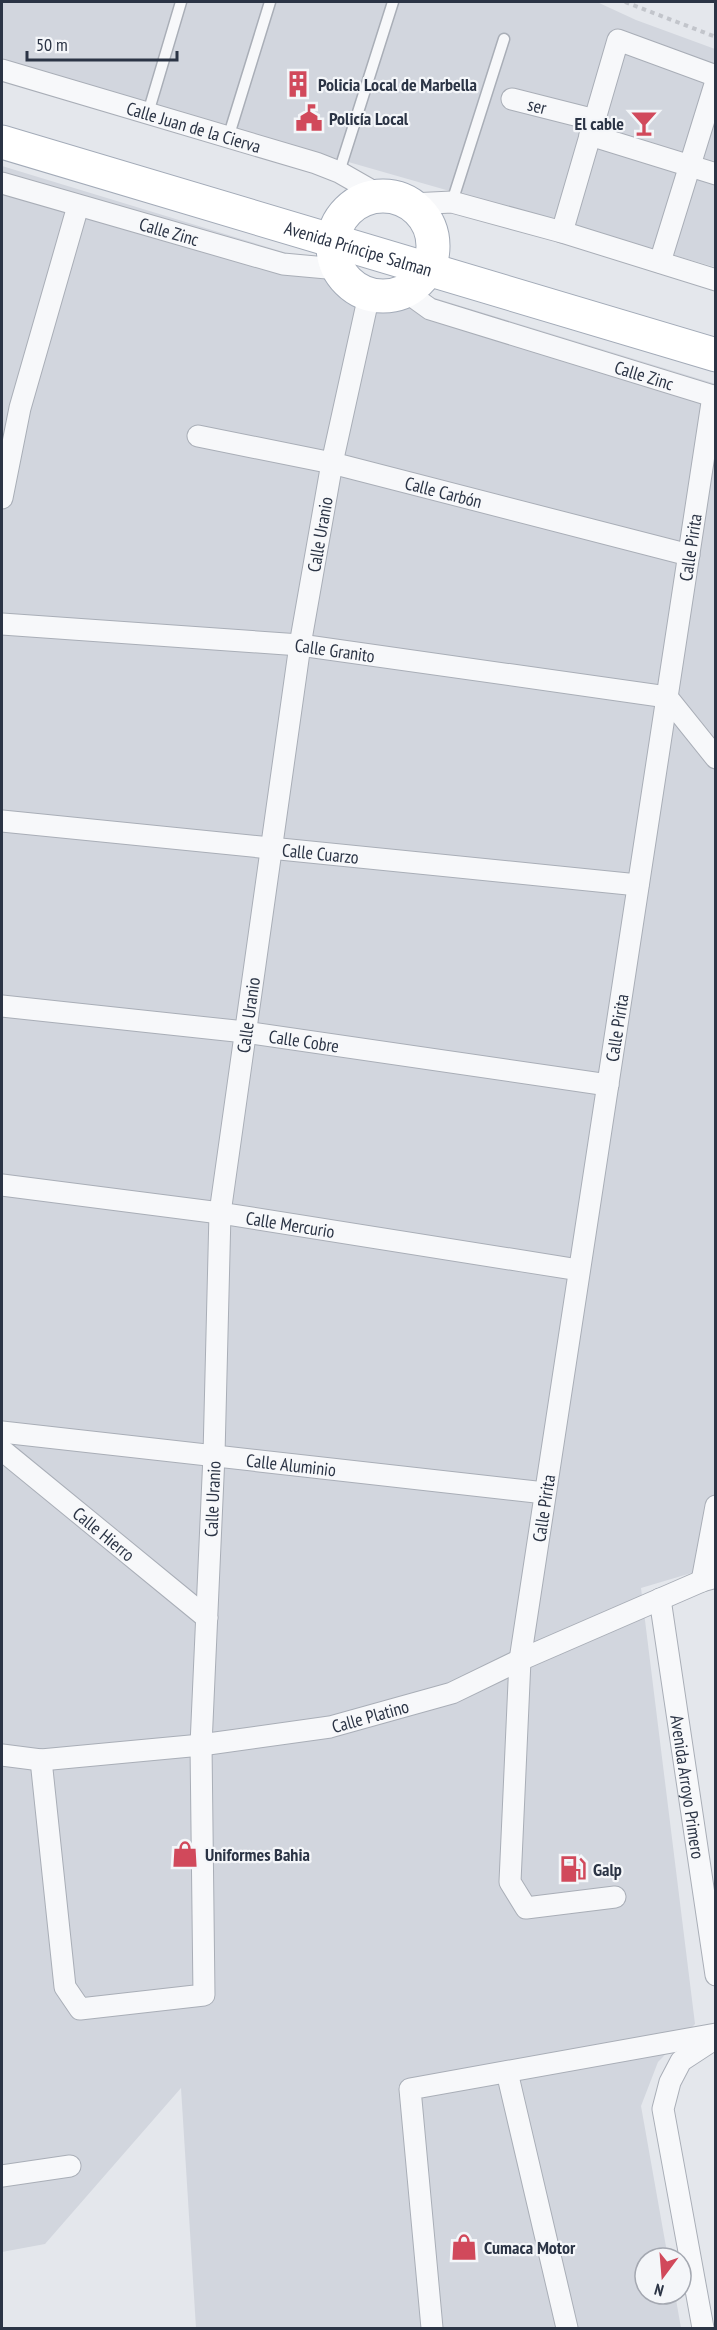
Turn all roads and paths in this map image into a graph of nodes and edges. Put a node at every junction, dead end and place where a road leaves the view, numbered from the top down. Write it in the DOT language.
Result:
graph roads {
  1 [pos="181,2"];
  2 [pos="270,2"];
  3 [pos="393,2"];
  4 [pos="625,2"];
  5 [pos="716,37"];
  6 [pos="504,39"];
  7 [pos="2,70"];
  8 [pos="716,76"];
  9 [pos="716,81"];
  10 [pos="512,99"];
  11 [pos="148,113"];
  12 [pos="2,122"];
  13 [pos="592,128"];
  14 [pos="228,138"];
  15 [pos="2,142"];
  16 [pos="690,166"];
  17 [pos="339,172"];
  18 [pos="716,174"];
  19 [pos="2,183"];
  20 [pos="396,200"];
  21 [pos="452,202"];
  22 [pos="78,206"];
  23 [pos="562,232"];
  24 [pos="336,244"];
  25 [pos="660,262"];
  26 [pos="422,270"];
  27 [pos="716,280"];
  28 [pos="369,295"];
  29 [pos="716,333"];
  30 [pos="716,355"];
  31 [pos="714,396"];
  32 [pos="11,406"];
  33 [pos="198,436"];
  34 [pos="332,464"];
  35 [pos="2,498"];
  36 [pos="689,555"];
  37 [pos="2,624"];
  38 [pos="300,645"];
  39 [pos="667,697"];
  40 [pos="716,758"];
  41 [pos="2,821"];
  42 [pos="270,848"];
  43 [pos="638,885"];
  44 [pos="2,1006"];
  45 [pos="245,1032"];
  46 [pos="608,1085"];
  47 [pos="2,1185"];
  48 [pos="220,1213"];
  49 [pos="579,1270"];
  50 [pos="2,1432"];
  51 [pos="2,1450"];
  52 [pos="214,1455"];
  53 [pos="545,1493"];
  54 [pos="716,1506"];
  55 [pos="709,1579"];
  56 [pos="660,1599"];
  57 [pos="207,1618"];
  58 [pos="520,1660"];
  59 [pos="201,1745"];
  60 [pos="2,1755"];
  61 [pos="41,1760"];
  62 [pos="615,1897"];
  63 [pos="716,1975"];
  64 [pos="716,2036"];
  65 [pos="507,2072"];
  66 [pos="70,2166"];
  67 [pos="2,2176"];
  68 [pos="432,2328"];
  69 [pos="567,2328"];
  70 [pos="703,2328"];
  1 -- 11 [label="lane"];
  2 -- 14 [label="lane"];
  3 -- 17 [label="lane"];
  4 -- 5 [label="path"];
  6 -- 21 [label="lane"];
  7 -- 11 [label="street, Calle Juan de la Cierva"];
  8 -- 13 [label="street"];
  9 -- 16 [label="street"];
  10 -- 13 [label="street, ser"];
  11 -- 14 [label="street, Calle Juan de la Cierva"];
  12 -- 24 [label="main road, Avenida Príncipe Salman"];
  13 -- 16 [label="street, ser"];
  13 -- 23 [label="street"];
  14 -- 17 [label="street, Calle Juan de la Cierva"];
  15 -- 24 [label="main road, Avenida Príncipe Salman"];
  16 -- 18 [label="street, ser"];
  16 -- 25 [label="street"];
  17 -- 20 [label="street, Calle Juan de la Cierva"];
  19 -- 22 [label="street, Calle Zinc"];
  20 -- 21 [label="street"];
  20 -- 24 [label="main road"];
  20 -- 26 [label="main road"];
  21 -- 23 [label="street"];
  22 -- 24 [label="street, Calle Zinc"];
  22 -- 32 [label="street"];
  23 -- 25 [label="street"];
  24 -- 26 [label="main road, Avenida Príncipe Salman"];
  24 -- 28 [label="main road"];
  25 -- 27 [label="street"];
  26 -- 28 [label="main road"];
  26 -- 29 [label="main road, Avenida Príncipe Salman"];
  26 -- 30 [label="main road, Avenida Príncipe Salman"];
  26 -- 31 [label="street, Calle Zinc"];
  28 -- 34 [label="street, Calle Uranio"];
  31 -- 36 [label="street, Calle Pirita"];
  32 -- 35 [label="street"];
  33 -- 34 [label="street, Calle Carbón"];
  34 -- 36 [label="street, Calle Carbón"];
  34 -- 38 [label="street, Calle Uranio"];
  36 -- 39 [label="street, Calle Pirita"];
  37 -- 38 [label="street, Calle Granito"];
  38 -- 39 [label="street, Calle Granito"];
  38 -- 42 [label="street, Calle Uranio"];
  39 -- 40 [label="street"];
  39 -- 43 [label="street, Calle Pirita"];
  41 -- 42 [label="street, Calle Cuarzo"];
  42 -- 43 [label="street, Calle Cuarzo"];
  42 -- 45 [label="street, Calle Uranio"];
  43 -- 46 [label="street, Calle Pirita"];
  44 -- 45 [label="street, Calle Cobre"];
  45 -- 46 [label="street, Calle Cobre"];
  45 -- 48 [label="street, Calle Uranio"];
  46 -- 49 [label="street, Calle Pirita"];
  47 -- 48 [label="street, Calle Mercurio"];
  48 -- 49 [label="street, Calle Mercurio"];
  48 -- 52 [label="street, Calle Uranio"];
  49 -- 53 [label="street, Calle Pirita"];
  50 -- 52 [label="street, Calle Aluminio"];
  51 -- 57 [label="street, Calle Hierro"];
  52 -- 53 [label="street, Calle Aluminio"];
  52 -- 57 [label="street, Calle Uranio"];
  53 -- 58 [label="street, Calle Pirita"];
  54 -- 55 [label="street"];
  55 -- 56 [label="street, Calle Platino"];
  56 -- 58 [label="street, Calle Platino"];
  56 -- 63 [label="street, Avenida Arroyo Primero"];
  57 -- 59 [label="street, Calle Uranio"];
  58 -- 59 [label="street, Calle Platino"];
  58 -- 62 [label="street, Calle Pirita"];
  59 -- 61 [label="street, Calle Platino"];
  59 -- 61 [label="street, Calle Uranio"];
  60 -- 61 [label="street, Calle Platino"];
  64 -- 65 [label="street"];
  64 -- 70 [label="street"];
  65 -- 68 [label="street"];
  65 -- 69 [label="street"];
  66 -- 67 [label="street"];
}
